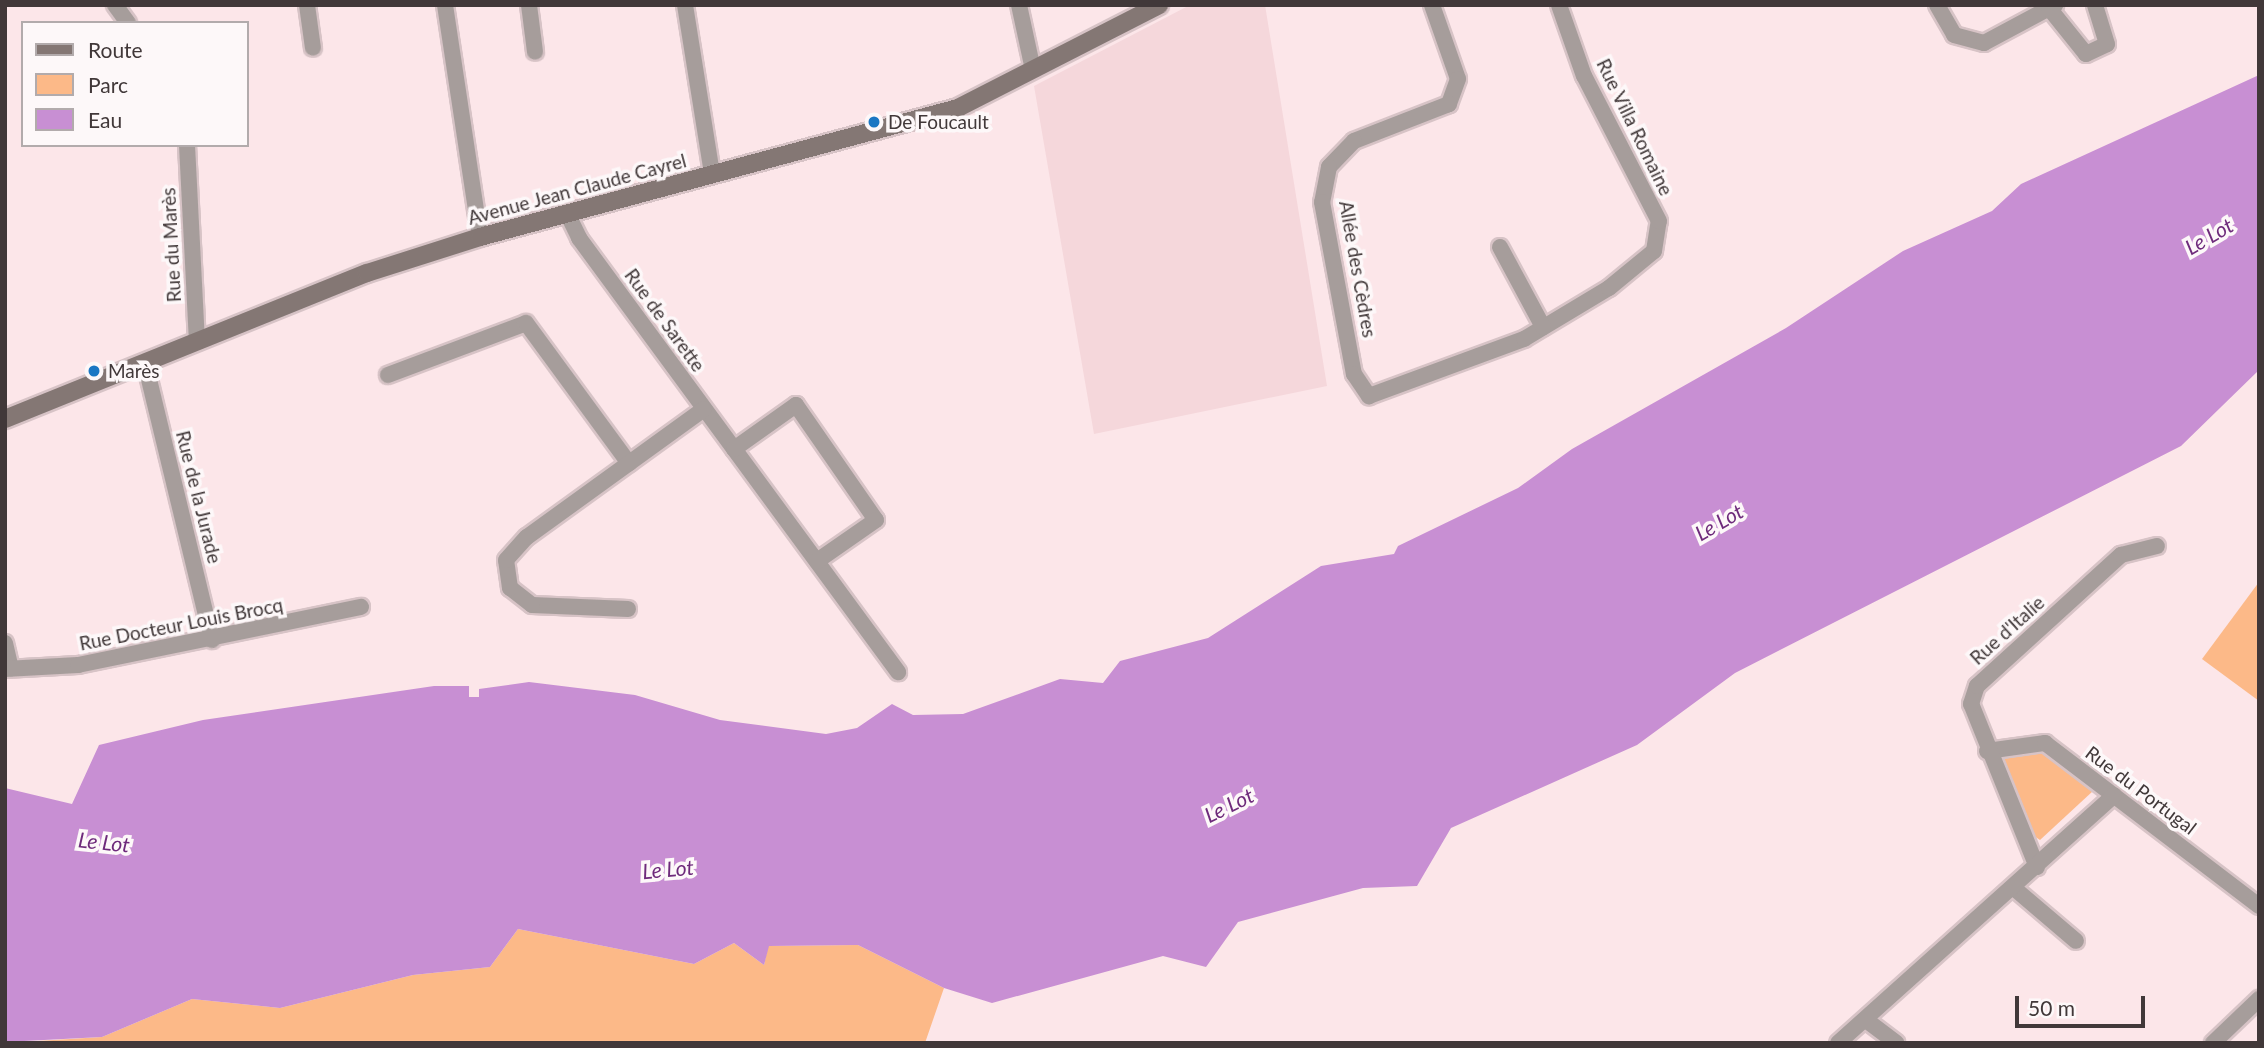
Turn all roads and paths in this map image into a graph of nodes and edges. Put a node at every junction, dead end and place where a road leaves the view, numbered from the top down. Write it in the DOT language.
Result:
graph roads {
  1 [pos="115,5"];
  2 [pos="307,5"];
  3 [pos="445,5"];
  4 [pos="529,5"];
  5 [pos="685,5"];
  6 [pos="1019,5"];
  7 [pos="1159,5"];
  8 [pos="1432,5"];
  9 [pos="1559,5"];
  10 [pos="1937,5"];
  11 [pos="2095,5"];
  12 [pos="2052,7"];
  13 [pos="127,21"];
  14 [pos="313,48"];
  15 [pos="534,52"];
  16 [pos="1033,70"];
  17 [pos="187,147"];
  18 [pos="712,173"];
  19 [pos="568,213"];
  20 [pos="480,237"];
  21 [pos="1500,247"];
  22 [pos="1543,327"];
  23 [pos="197,342"];
  24 [pos="145,362"];
  25 [pos="388,375"];
  26 [pos="1418,380"];
  27 [pos="704,409"];
  28 [pos="5,419"];
  29 [pos="734,449"];
  30 [pos="629,463"];
  31 [pos="2157,546"];
  32 [pos="817,561"];
  33 [pos="362,607"];
  34 [pos="628,609"];
  35 [pos="212,640"];
  36 [pos="5,643"];
  37 [pos="8,669"];
  38 [pos="898,671"];
  39 [pos="1987,751"];
  40 [pos="2114,795"];
  41 [pos="2037,867"];
  42 [pos="2015,890"];
  43 [pos="2259,906"];
  44 [pos="2076,940"];
  45 [pos="2259,999"];
  46 [pos="1866,1020"];
  47 [pos="1838,1043"];
  48 [pos="1896,1043"];
  49 [pos="2213,1043"];
  1 -- 13 [label="street"];
  2 -- 14 [label="street"];
  3 -- 20 [label="street"];
  4 -- 15 [label="street"];
  5 -- 18 [label="street"];
  6 -- 16 [label="street"];
  7 -- 16 [label="main road, Avenue Jean Claude Cayrel"];
  8 -- 26 [label="street, Allée des Cèdres"];
  9 -- 22 [label="street, Rue Villa Romaine"];
  10 -- 12 [label="street"];
  11 -- 12 [label="street"];
  16 -- 18 [label="main road, Avenue Jean Claude Cayrel"];
  17 -- 23 [label="street, Rue du Marès"];
  18 -- 19 [label="main road, Avenue Jean Claude Cayrel"];
  19 -- 20 [label="main road, Avenue Jean Claude Cayrel"];
  19 -- 27 [label="street, Rue de Sarette"];
  20 -- 23 [label="main road, Avenue Jean Claude Cayrel"];
  21 -- 22 [label="street"];
  22 -- 26 [label="street, Rue Villa Romaine"];
  23 -- 24 [label="main road, Avenue Jean Claude Cayrel"];
  24 -- 28 [label="main road, Avenue Jean Claude Cayrel"];
  24 -- 35 [label="street, Rue de la Jurade"];
  25 -- 30 [label="street"];
  27 -- 29 [label="street, Rue de Sarette"];
  27 -- 30 [label="street"];
  29 -- 32 [label="street, Rue de Sarette"];
  29 -- 32 [label="street"];
  30 -- 34 [label="street"];
  31 -- 39 [label="street, Rue d'Italie"];
  32 -- 38 [label="street, Rue de Sarette"];
  33 -- 35 [label="street, Rue Docteur Louis Brocq"];
  35 -- 37 [label="street, Rue Docteur Louis Brocq"];
  36 -- 37 [label="street"];
  39 -- 40 [label="street, Rue du Portugal"];
  39 -- 41 [label="street, Rue d'Italie"];
  40 -- 41 [label="street"];
  40 -- 43 [label="street, Rue du Portugal"];
  41 -- 42 [label="street"];
  42 -- 44 [label="street"];
  42 -- 46 [label="street"];
  45 -- 49 [label="street"];
  46 -- 47 [label="street"];
  46 -- 48 [label="street"];
}
